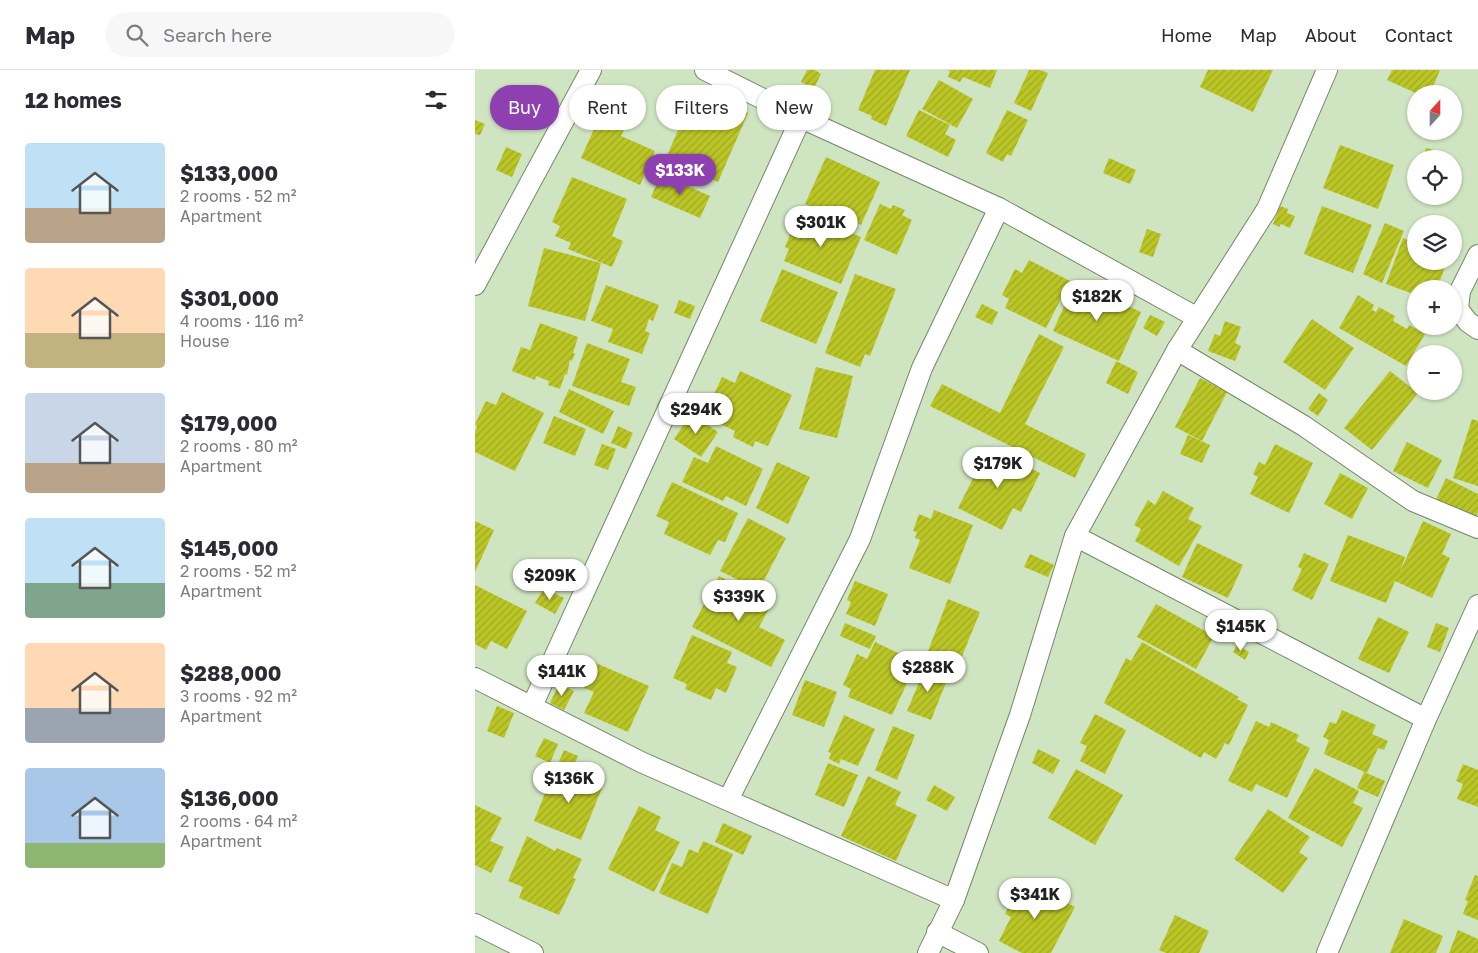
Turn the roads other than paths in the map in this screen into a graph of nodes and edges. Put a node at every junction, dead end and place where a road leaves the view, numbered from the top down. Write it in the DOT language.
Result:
graph roads {
  1 [pos="591,70"];
  2 [pos="705,70"];
  3 [pos="1327,70"];
  4 [pos="757,96"];
  5 [pos="796,130"];
  6 [pos="827,130"];
  7 [pos="999,208"];
  8 [pos="1478,255"];
  9 [pos="475,285"];
  10 [pos="1196,317"];
  11 [pos="1478,329"];
  12 [pos="1177,350"];
  13 [pos="1478,528"];
  14 [pos="1075,536"];
  15 [pos="1478,605"];
  16 [pos="475,678"];
  17 [pos="532,706"];
  18 [pos="1426,719"];
  19 [pos="729,800"];
  20 [pos="954,900"];
  21 [pos="475,924"];
  22 [pos="937,932"];
  23 [pos="533,953"];
  24 [pos="928,953"];
  25 [pos="978,953"];
  26 [pos="1327,953"];
  1 -- 9 [label="street"];
  2 -- 4 [label="street"];
  3 -- 10 [label="street"];
  5 -- 17 [label="street"];
  6 -- 7 [label="street"];
  7 -- 10 [label="street"];
  7 -- 19 [label="street"];
  8 -- 11 [label="street"];
  10 -- 12 [label="street"];
  12 -- 13 [label="street"];
  12 -- 14 [label="street"];
  14 -- 18 [label="street"];
  14 -- 20 [label="street"];
  15 -- 18 [label="street"];
  16 -- 17 [label="street"];
  17 -- 19 [label="street"];
  18 -- 26 [label="street"];
  19 -- 20 [label="street"];
  20 -- 22 [label="street"];
  21 -- 23 [label="street"];
  22 -- 24 [label="street"];
  22 -- 25 [label="street"];
}
